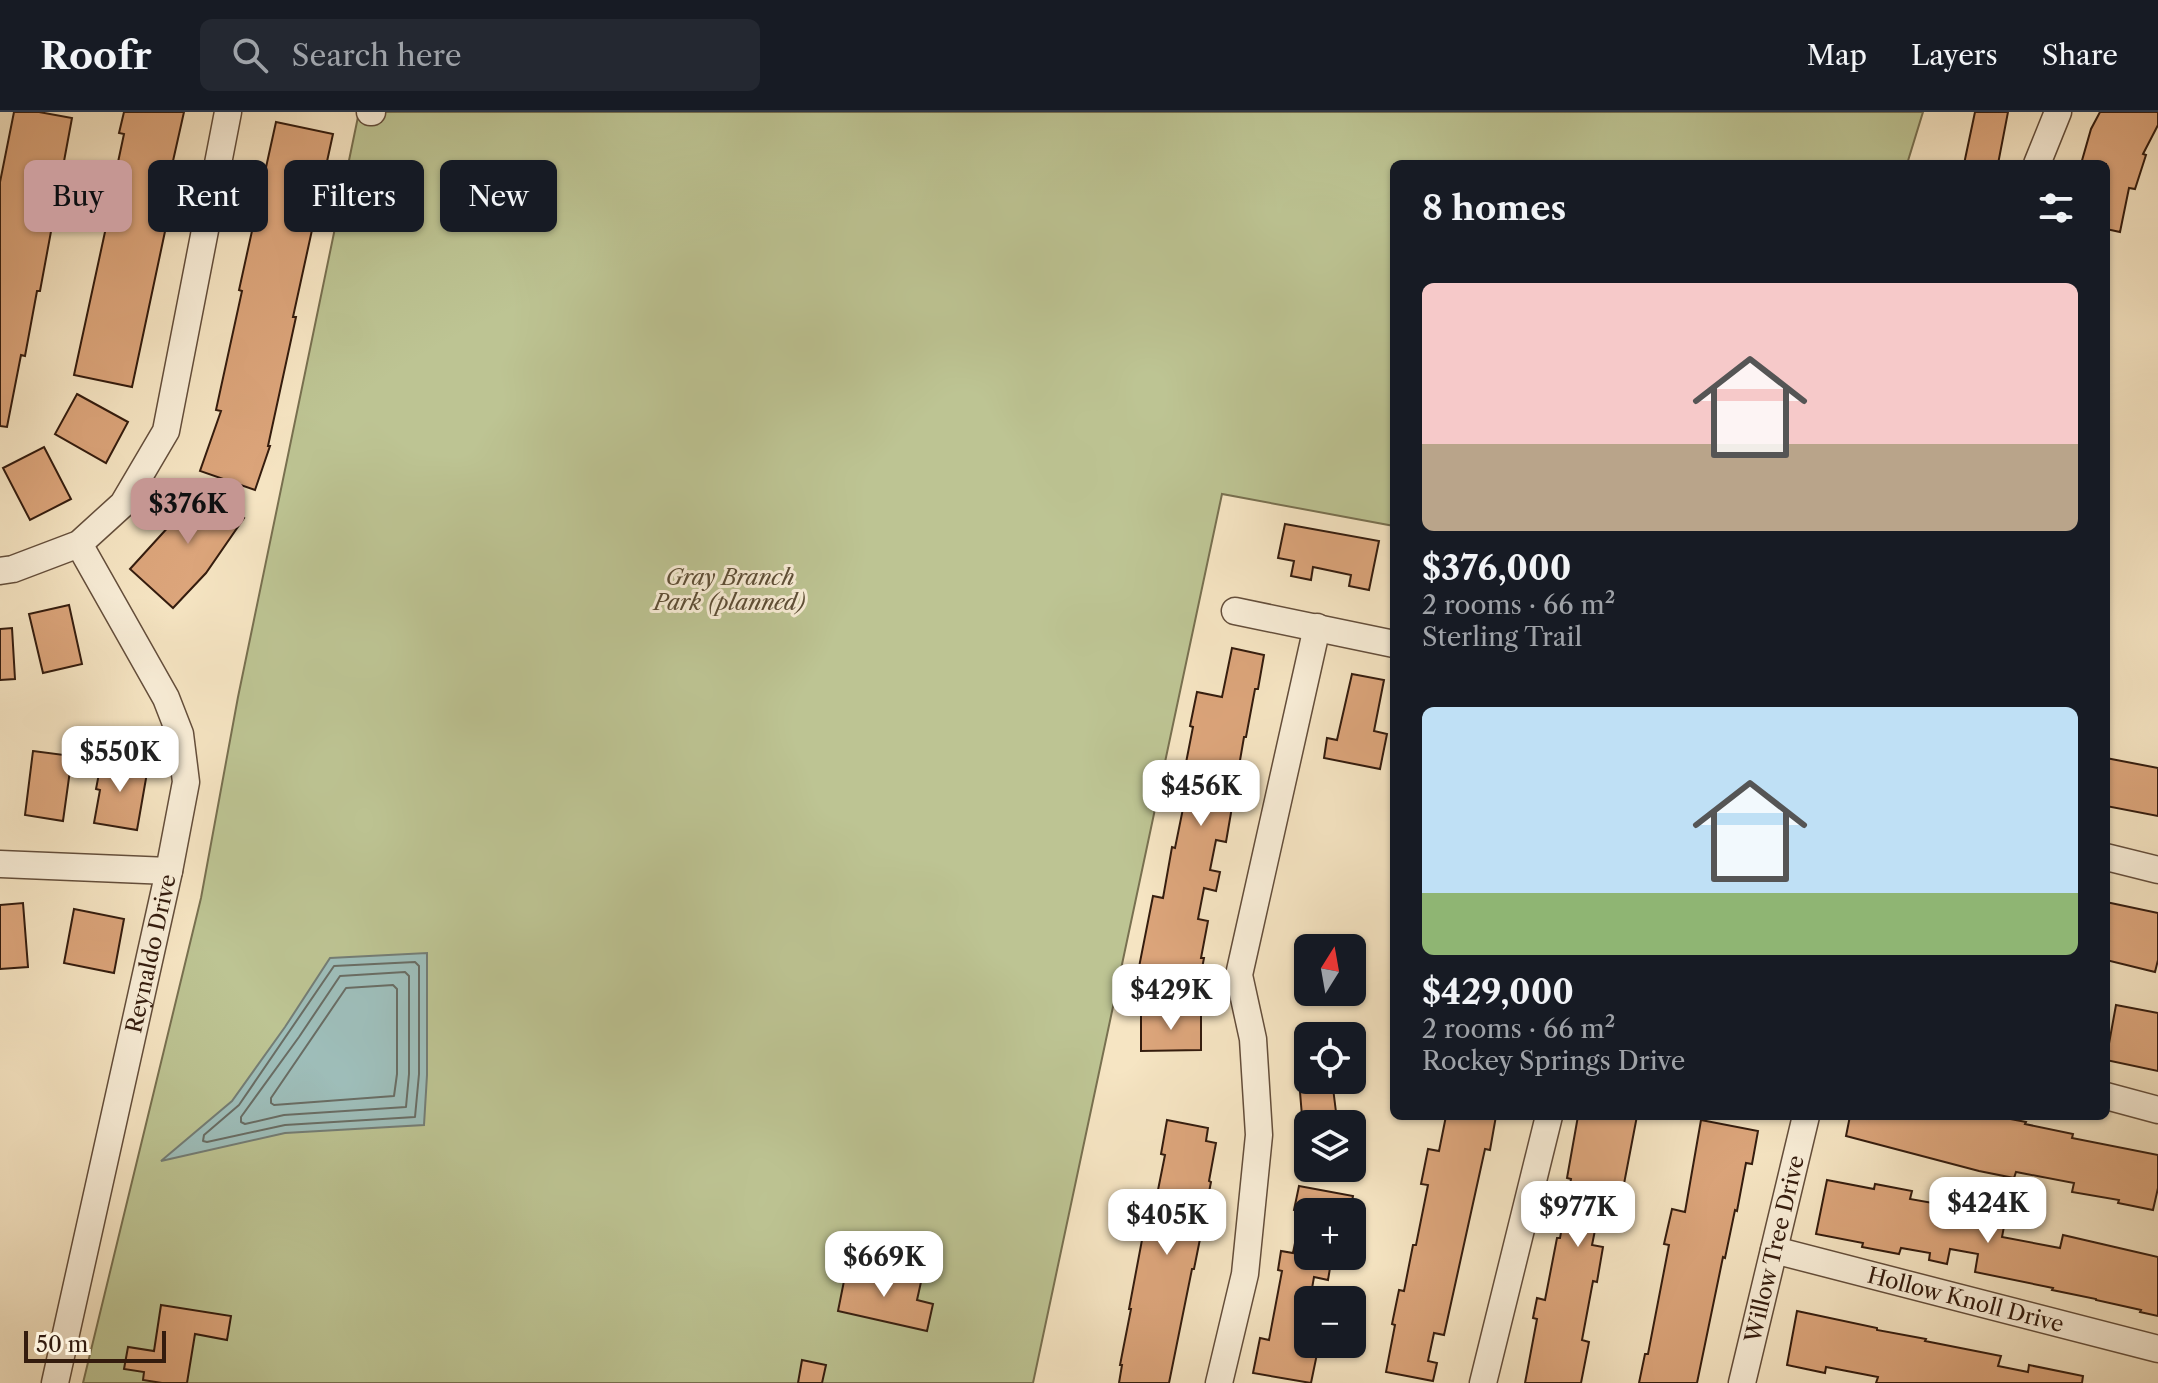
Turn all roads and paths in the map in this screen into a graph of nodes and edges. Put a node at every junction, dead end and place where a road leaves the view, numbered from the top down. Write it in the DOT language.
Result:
graph roads {
  1 [pos="228,112"];
  2 [pos="2058,112"];
  3 [pos="2039,160"];
  4 [pos="79,544"];
  5 [pos="0,571"];
  6 [pos="1235,611"];
  7 [pos="1317,627"];
  8 [pos="1390,643"];
  9 [pos="2110,858"];
  10 [pos="0,864"];
  11 [pos="2158,870"];
  12 [pos="169,871"];
  13 [pos="2110,1097"];
  14 [pos="2158,1110"];
  15 [pos="1548,1120"];
  16 [pos="1805,1120"];
  17 [pos="1774,1250"];
  18 [pos="2158,1349"];
  19 [pos="55,1383"];
  20 [pos="1219,1383"];
  21 [pos="1483,1383"];
  22 [pos="1742,1383"];
  1 -- 4 [label="street"];
  2 -- 3 [label="street"];
  4 -- 5 [label="street"];
  4 -- 12 [label="street, Reynaldo Drive"];
  6 -- 7 [label="street"];
  7 -- 8 [label="street"];
  7 -- 20 [label="street"];
  9 -- 11 [label="street"];
  10 -- 12 [label="street"];
  12 -- 19 [label="street, Reynaldo Drive"];
  13 -- 14 [label="street"];
  15 -- 21 [label="street"];
  16 -- 17 [label="street, Willow Tree Drive"];
  17 -- 18 [label="street, Hollow Knoll Drive"];
  17 -- 22 [label="street, Willow Tree Drive"];
}
